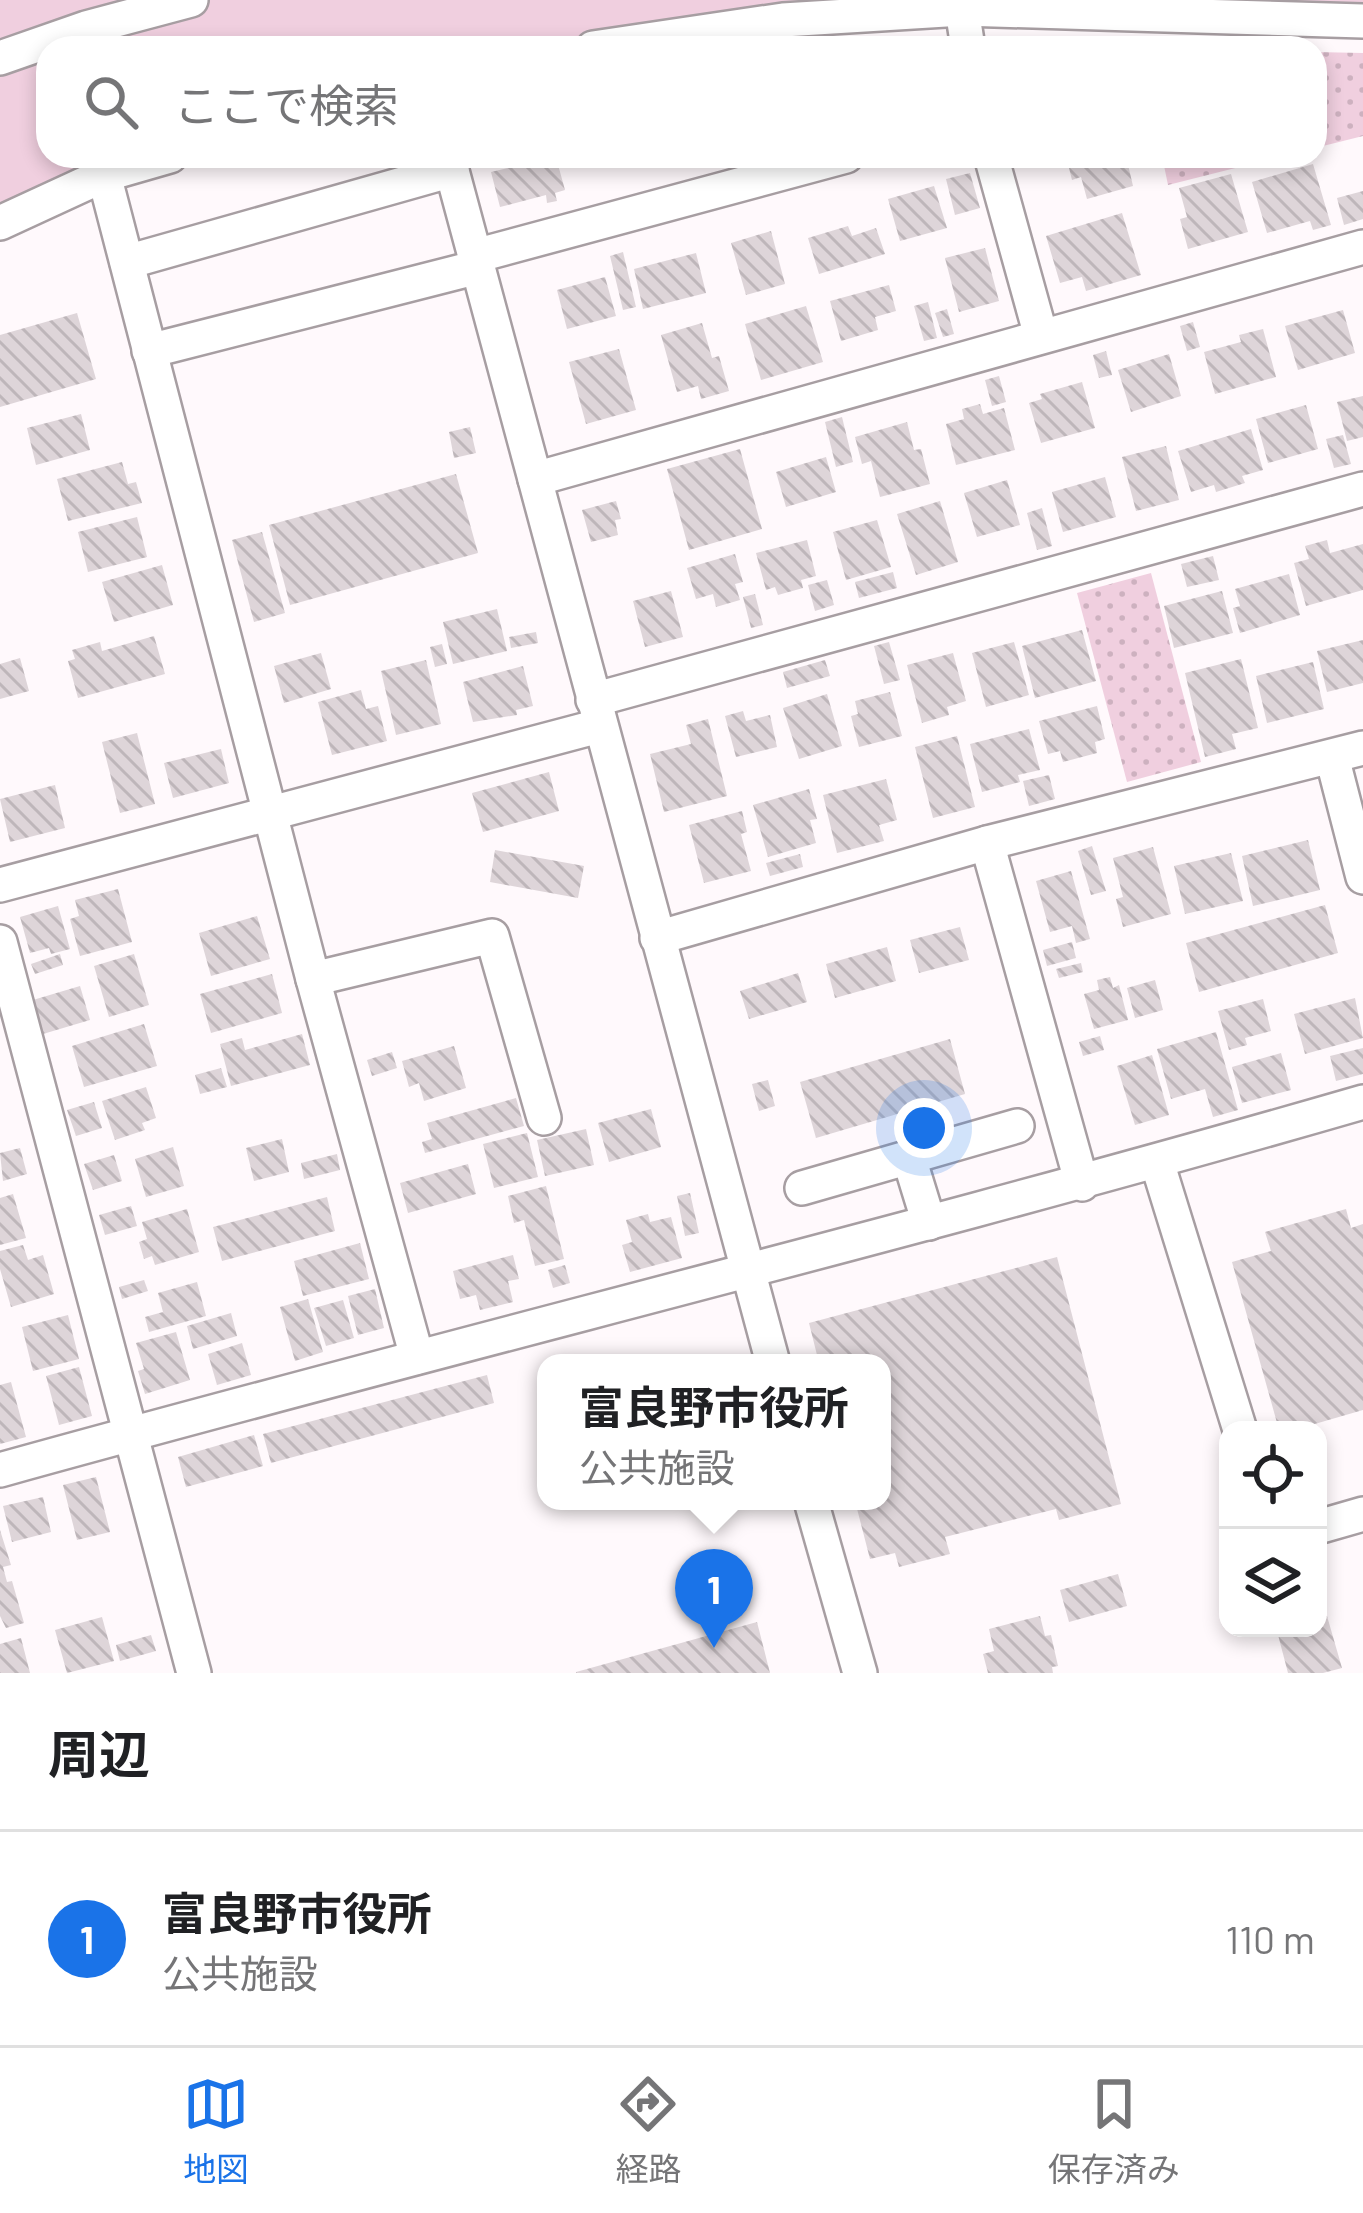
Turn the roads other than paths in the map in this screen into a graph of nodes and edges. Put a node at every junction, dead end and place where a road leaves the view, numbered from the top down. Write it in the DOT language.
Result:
graph roads {
  1 [pos="191,0"];
  2 [pos="962,9"];
  3 [pos="1363,21"];
  4 [pos="63,36"];
  5 [pos="675,36"];
  6 [pos="966,36"];
  7 [pos="36,45"];
  8 [pos="0,58"];
  9 [pos="128,168"];
  10 [pos="434,168"];
  11 [pos="451,168"];
  12 [pos="804,168"];
  13 [pos="994,168"];
  14 [pos="104,175"];
  15 [pos="0,223"];
  16 [pos="1363,247"];
  17 [pos="127,262"];
  18 [pos="477,262"];
  19 [pos="1041,336"];
  20 [pos="149,351"];
  21 [pos="535,479"];
  22 [pos="1363,489"];
  23 [pos="596,712"];
  24 [pos="1347,752"];
  25 [pos="272,815"];
  26 [pos="987,843"];
  27 [pos="1363,877"];
  28 [pos="0,885"];
  29 [pos="657,938"];
  30 [pos="0,942"];
  31 [pos="313,979"];
  32 [pos="1363,1102"];
  33 [pos="544,1118"];
  34 [pos="1017,1126"];
  35 [pos="909,1157"];
  36 [pos="1157,1162"];
  37 [pos="1082,1184"];
  38 [pos="802,1188"];
  39 [pos="929,1223"];
  40 [pos="749,1270"];
  41 [pos="770,1354"];
  42 [pos="417,1357"];
  43 [pos="1237,1421"];
  44 [pos="132,1433"];
  45 [pos="0,1470"];
  46 [pos="814,1510"];
  47 [pos="1363,1514"];
  48 [pos="1327,1524"];
  49 [pos="194,1673"];
  50 [pos="860,1673"];
  1 -- 4 [label="street"];
  2 -- 3 [label="street"];
  2 -- 5 [label="street"];
  2 -- 6 [label="street"];
  7 -- 8 [label="street"];
  9 -- 14 [label="street"];
  10 -- 17 [label="street"];
  11 -- 18 [label="street"];
  12 -- 18 [label="street"];
  13 -- 19 [label="street"];
  14 -- 15 [label="street"];
  14 -- 17 [label="street"];
  16 -- 19 [label="street"];
  17 -- 20 [label="street"];
  18 -- 20 [label="street"];
  18 -- 21 [label="street"];
  19 -- 21 [label="street"];
  20 -- 25 [label="street"];
  21 -- 23 [label="street"];
  22 -- 23 [label="street"];
  23 -- 25 [label="street"];
  23 -- 29 [label="street"];
  24 -- 26 [label="street"];
  24 -- 27 [label="street"];
  25 -- 28 [label="street"];
  25 -- 31 [label="street"];
  26 -- 29 [label="street"];
  26 -- 37 [label="street"];
  29 -- 40 [label="street"];
  30 -- 44 [label="street"];
  31 -- 33 [label="street"];
  31 -- 42 [label="street"];
  32 -- 36 [label="street"];
  34 -- 35 [label="street"];
  35 -- 38 [label="street"];
  35 -- 39 [label="street"];
  36 -- 37 [label="street"];
  36 -- 43 [label="street"];
  37 -- 39 [label="street"];
  39 -- 40 [label="street"];
  40 -- 41 [label="street"];
  40 -- 42 [label="street"];
  42 -- 44 [label="street"];
  44 -- 45 [label="street"];
  44 -- 49 [label="street"];
  46 -- 50 [label="street"];
  47 -- 48 [label="street"];
}
